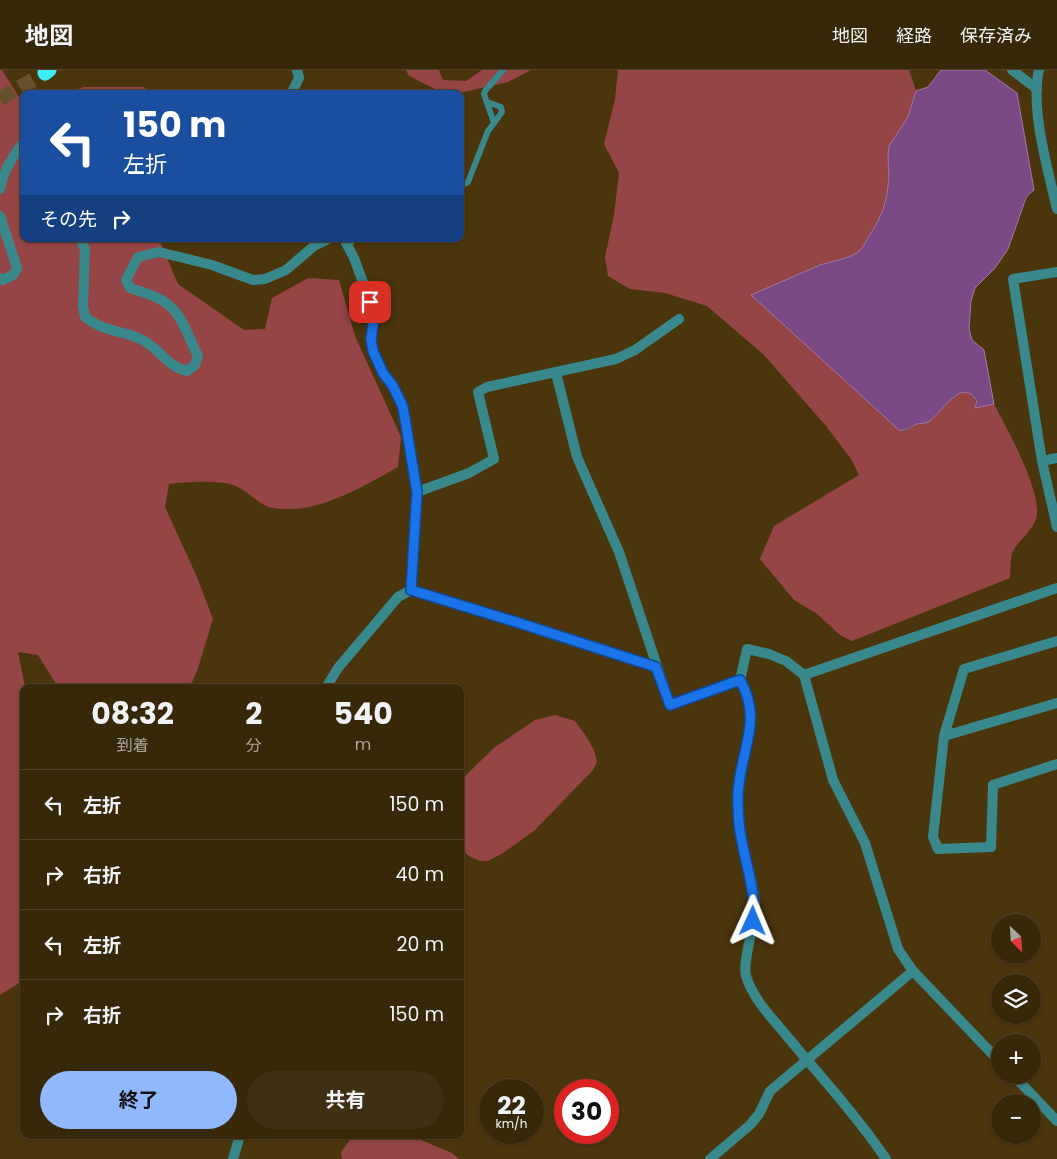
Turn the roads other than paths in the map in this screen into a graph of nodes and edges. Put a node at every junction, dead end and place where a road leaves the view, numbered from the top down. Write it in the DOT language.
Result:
graph roads {
  1 [pos="297,70"];
  2 [pos="503,70"];
  3 [pos="1012,70"];
  4 [pos="1039,70"];
  5 [pos="293,90"];
  6 [pos="1036,90"];
  7 [pos="487,102"];
  8 [pos="494,123"];
  9 [pos="20,146"];
  10 [pos="464,184"];
  11 [pos="0,189"];
  12 [pos="1057,209"];
  13 [pos="0,216"];
  14 [pos="81,242"];
  15 [pos="322,242"];
  16 [pos="349,242"];
  17 [pos="1057,272"];
  18 [pos="0,278"];
  19 [pos="679,319"];
  20 [pos="556,373"];
  21 [pos="1057,458"];
  22 [pos="1042,461"];
  23 [pos="417,492"];
  24 [pos="1057,527"];
  25 [pos="1057,588"];
  26 [pos="411,590"];
  27 [pos="1057,640"];
  28 [pos="656,667"];
  29 [pos="804,675"];
  30 [pos="740,680"];
  31 [pos="328,684"];
  32 [pos="1057,703"];
  33 [pos="944,736"];
  34 [pos="1057,764"];
  35 [pos="913,971"];
  36 [pos="991,1053"];
  37 [pos="808,1061"];
  38 [pos="1022,1084"];
  39 [pos="1057,1121"];
  40 [pos="239,1139"];
  41 [pos="233,1159"];
  42 [pos="710,1159"];
  43 [pos="886,1159"];
  1 -- 5 [label="street"];
  2 -- 7 [label="lane"];
  3 -- 6 [label="street"];
  4 -- 6 [label="street"];
  6 -- 12 [label="street"];
  7 -- 8 [label="lane"];
  7 -- 8 [label="lane"];
  8 -- 10 [label="lane"];
  9 -- 11 [label="street"];
  13 -- 18 [label="street"];
  14 -- 15 [label="street"];
  16 -- 23 [label="street"];
  17 -- 22 [label="street"];
  19 -- 20 [label="street"];
  20 -- 23 [label="street"];
  20 -- 28 [label="street"];
  21 -- 22 [label="street"];
  22 -- 24 [label="street"];
  23 -- 26 [label="street"];
  25 -- 29 [label="street"];
  26 -- 28 [label="street"];
  26 -- 31 [label="street"];
  27 -- 33 [label="street"];
  28 -- 30 [label="street"];
  29 -- 30 [label="street"];
  29 -- 35 [label="street"];
  30 -- 37 [label="street"];
  32 -- 33 [label="street"];
  33 -- 34 [label="street"];
  35 -- 36 [label="street"];
  35 -- 37 [label="street"];
  37 -- 42 [label="street"];
  37 -- 43 [label="street"];
  38 -- 39 [label="street"];
  40 -- 41 [label="street"];
}
